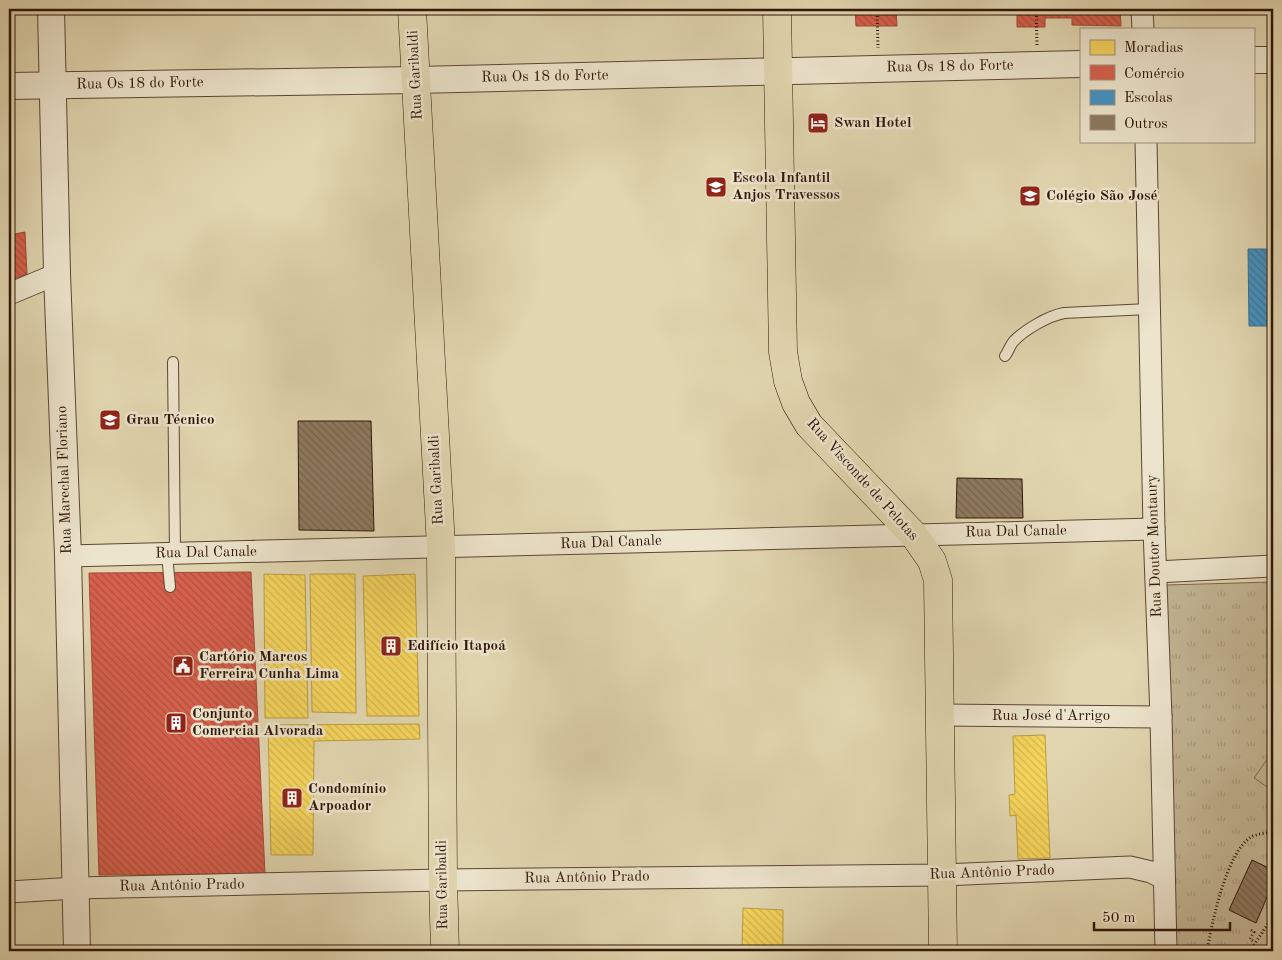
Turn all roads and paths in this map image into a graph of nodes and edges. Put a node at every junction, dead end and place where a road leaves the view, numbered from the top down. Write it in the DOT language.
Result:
graph roads {
  1 [pos="51,9"];
  2 [pos="412,9"];
  3 [pos="777,9"];
  4 [pos="877,9"];
  5 [pos="1036,9"];
  6 [pos="1142,9"];
  7 [pos="1143,28"];
  8 [pos="1254,60"];
  9 [pos="1273,60"];
  10 [pos="1080,64"];
  11 [pos="1038,65"];
  12 [pos="879,69"];
  13 [pos="777,71"];
  14 [pos="416,80"];
  15 [pos="9,86"];
  16 [pos="53,86"];
  17 [pos="1146,142"];
  18 [pos="57,274"];
  19 [pos="9,294"];
  20 [pos="1149,309"];
  21 [pos="1005,356"];
  22 [pos="173,362"];
  23 [pos="1154,529"];
  24 [pos="914,535"];
  25 [pos="441,547"];
  26 [pos="171,554"];
  27 [pos="68,556"];
  28 [pos="1273,566"];
  29 [pos="1156,572"];
  30 [pos="170,587"];
  31 [pos="941,715"];
  32 [pos="1161,717"];
  33 [pos="1273,832"];
  34 [pos="943,875"];
  35 [pos="1163,878"];
  36 [pos="443,880"];
  37 [pos="76,888"];
  38 [pos="9,892"];
  39 [pos="1273,916"];
  40 [pos="1251,930"];
  41 [pos="1255,942"];
  42 [pos="77,951"];
  43 [pos="445,951"];
  44 [pos="944,951"];
  45 [pos="1166,951"];
  46 [pos="1207,951"];
  47 [pos="1250,951"];
  1 -- 16 [label="street, Rua Marechal Floriano"];
  2 -- 14 [label="main road, Rua Garibaldi"];
  3 -- 13 [label="main road, Rua Visconde de Pelotas"];
  4 -- 12 [label="path"];
  5 -- 11 [label="path"];
  6 -- 7 [label="street"];
  8 -- 9 [label="street"];
  10 -- 11 [label="street, Rua Os 18 do Forte"];
  11 -- 12 [label="street, Rua Os 18 do Forte"];
  12 -- 13 [label="street, Rua Os 18 do Forte"];
  13 -- 14 [label="street, Rua Os 18 do Forte"];
  13 -- 24 [label="main road, Rua Visconde de Pelotas"];
  14 -- 16 [label="street, Rua Os 18 do Forte"];
  14 -- 25 [label="main road, Rua Garibaldi"];
  15 -- 16 [label="street, Rua Os 18 do Forte"];
  16 -- 18 [label="street, Rua Marechal Floriano"];
  17 -- 20 [label="street, Rua Doutor Montaury"];
  18 -- 19 [label="street"];
  18 -- 27 [label="street, Rua Marechal Floriano"];
  20 -- 21 [label="lane"];
  20 -- 23 [label="street, Rua Doutor Montaury"];
  22 -- 26 [label="lane"];
  23 -- 24 [label="street, Rua Dal Canale"];
  23 -- 29 [label="street, Rua Doutor Montaury"];
  24 -- 25 [label="street, Rua Dal Canale"];
  24 -- 31 [label="main road, Rua Visconde de Pelotas"];
  25 -- 26 [label="street, Rua Dal Canale"];
  25 -- 36 [label="main road, Rua Garibaldi"];
  26 -- 27 [label="street, Rua Dal Canale"];
  26 -- 30 [label="lane"];
  27 -- 37 [label="street, Rua Marechal Floriano"];
  28 -- 29 [label="street"];
  29 -- 32 [label="street, Rua Doutor Montaury"];
  31 -- 32 [label="street, Rua José d'Arrigo"];
  31 -- 34 [label="main road, Rua Visconde de Pelotas"];
  32 -- 35 [label="street, Rua Doutor Montaury"];
  33 -- 46 [label="path"];
  34 -- 35 [label="street, Rua Antônio Prado"];
  34 -- 36 [label="street, Rua Antônio Prado"];
  34 -- 44 [label="main road, Rua Visconde de Pelotas"];
  35 -- 45 [label="street, Rua Doutor Montaury"];
  36 -- 37 [label="street, Rua Antônio Prado"];
  36 -- 43 [label="main road, Rua Garibaldi"];
  37 -- 38 [label="street, Rua Antônio Prado"];
  37 -- 42 [label="street, Rua Marechal Floriano"];
  39 -- 41 [label="path"];
  40 -- 41 [label="path"];
  41 -- 47 [label="path"];
}
